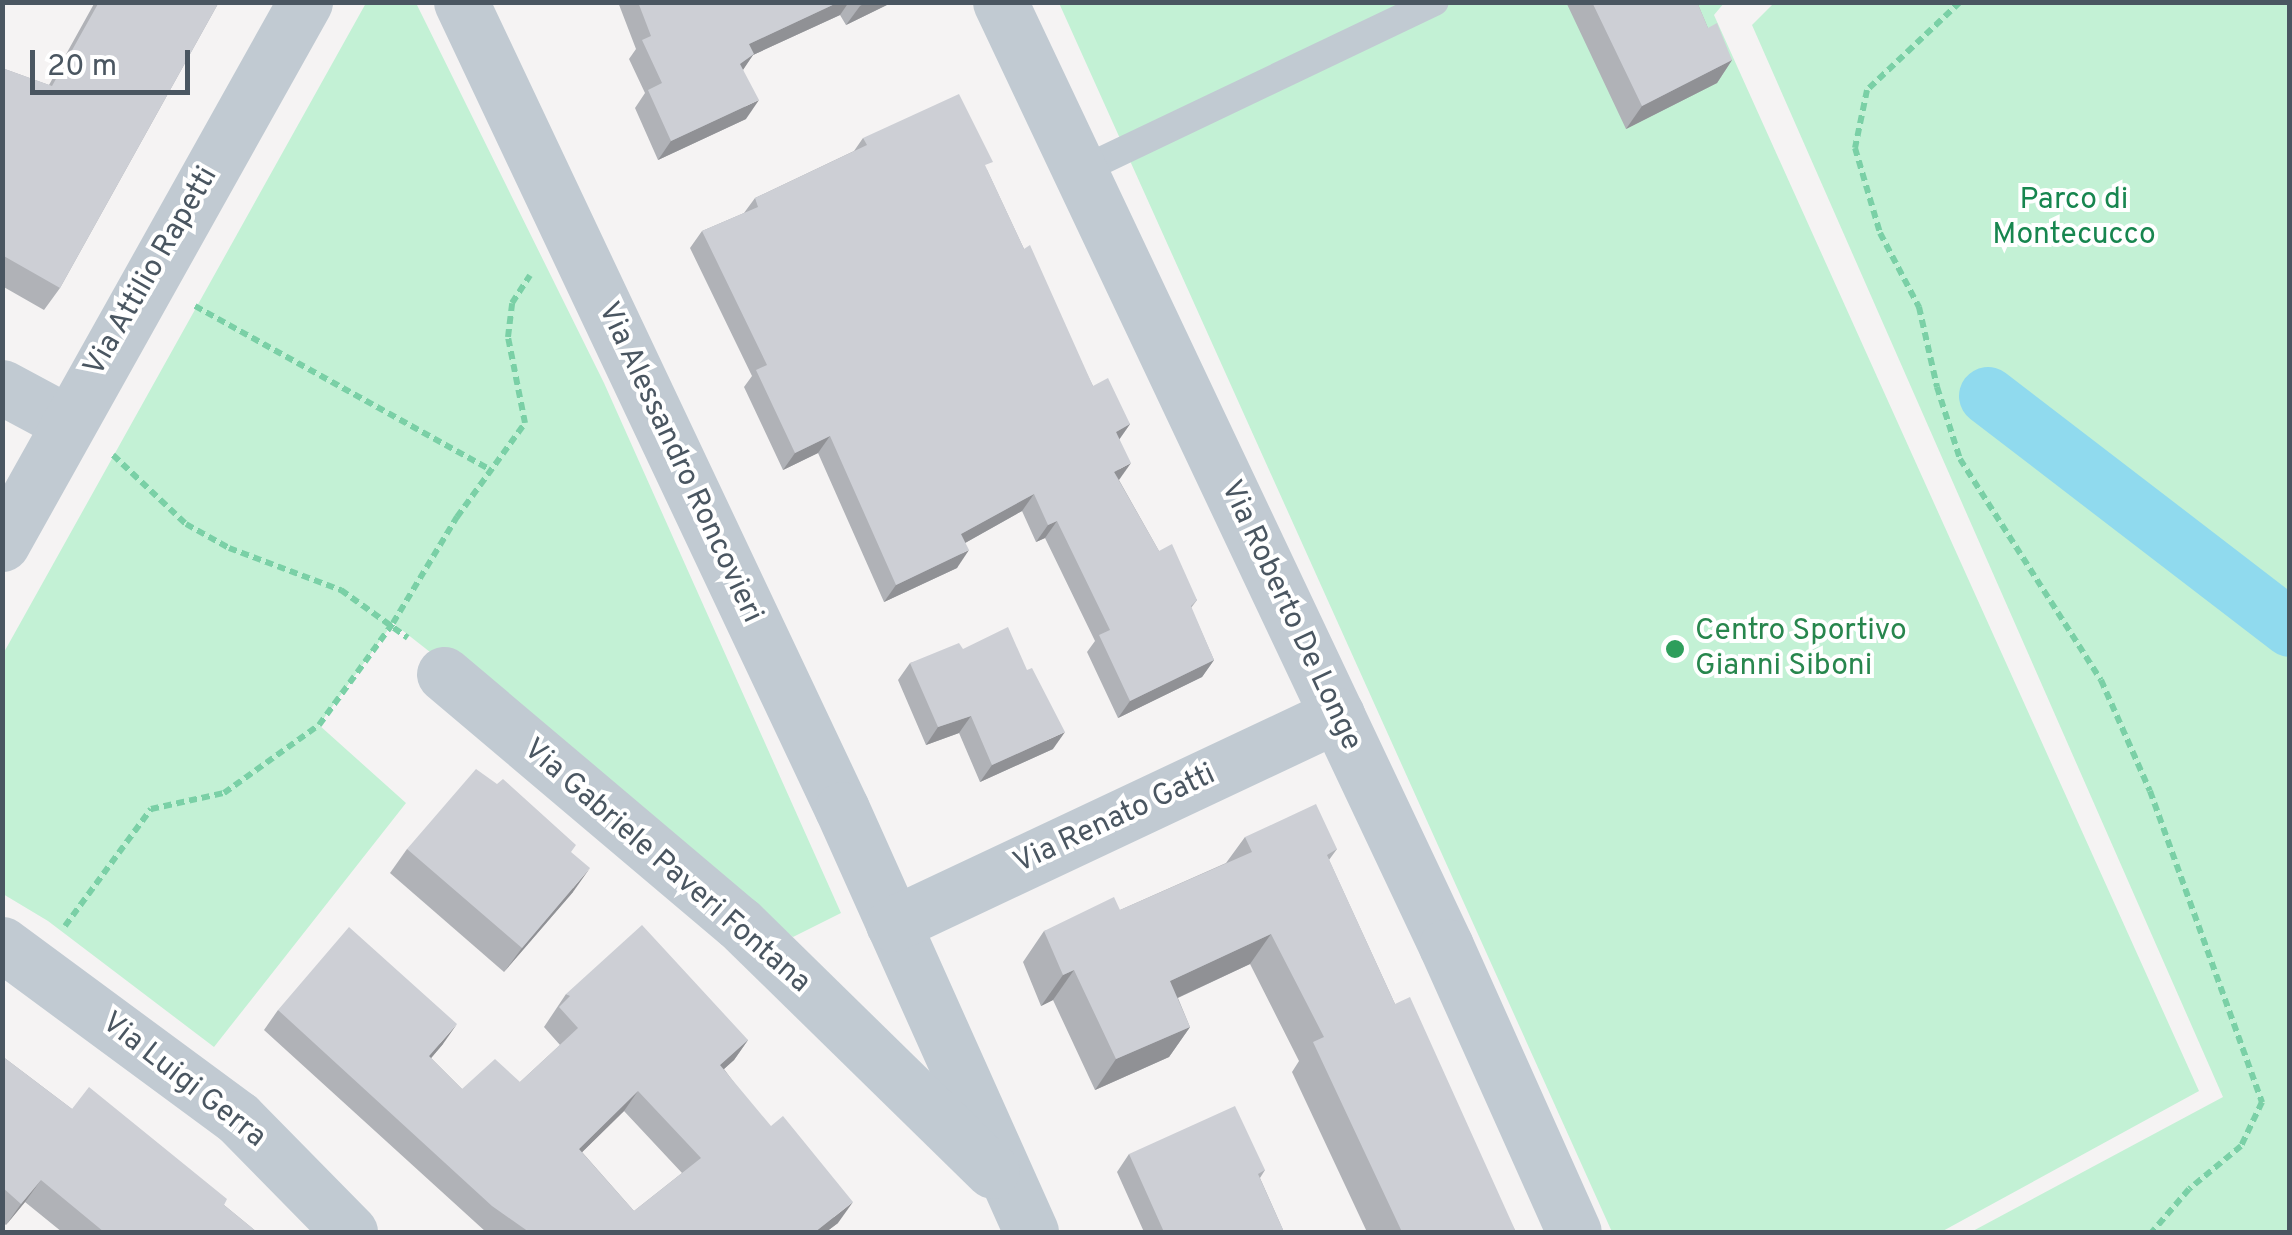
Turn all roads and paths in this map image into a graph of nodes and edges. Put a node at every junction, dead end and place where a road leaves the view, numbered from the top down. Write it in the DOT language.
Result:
graph roads {
  1 [pos="305,2"];
  2 [pos="462,2"];
  3 [pos="1000,2"];
  4 [pos="1434,2"];
  5 [pos="1960,2"];
  6 [pos="1080,170"];
  7 [pos="567,226"];
  8 [pos="148,280"];
  9 [pos="2,387"];
  10 [pos="67,422"];
  11 [pos="491,470"];
  12 [pos="2,544"];
  13 [pos="393,623"];
  14 [pos="444,674"];
  15 [pos="1337,715"];
  16 [pos="893,924"];
  17 [pos="20,956"];
  18 [pos="1021,1212"];
  19 [pos="350,1232"];
  20 [pos="1574,1232"];
  21 [pos="2152,1232"];
  1 -- 8 [label="street, Via Attilio Rapetti"];
  2 -- 7 [label="street, Via Alessandro Roncovieri"];
  3 -- 6 [label="street, Via Roberto De Longe"];
  4 -- 6 [label="lane"];
  5 -- 21 [label="path"];
  6 -- 15 [label="street, Via Roberto De Longe"];
  7 -- 11 [label="path"];
  7 -- 16 [label="street, Via Alessandro Roncovieri"];
  8 -- 10 [label="street, Via Attilio Rapetti"];
  8 -- 11 [label="path"];
  9 -- 10 [label="street"];
  10 -- 12 [label="street, Via Attilio Rapetti"];
  10 -- 13 [label="path"];
  11 -- 13 [label="path"];
  13 -- 14 [label="path"];
  13 -- 17 [label="path"];
  14 -- 18 [label="street, Via Gabriele Paveri Fontana"];
  15 -- 16 [label="street, Via Renato Gatti"];
  15 -- 20 [label="street, Via Roberto De Longe"];
  16 -- 18 [label="street, Via Gabriele Paveri Fontana"];
  17 -- 19 [label="street, Via Luigi Gerra"];
}
